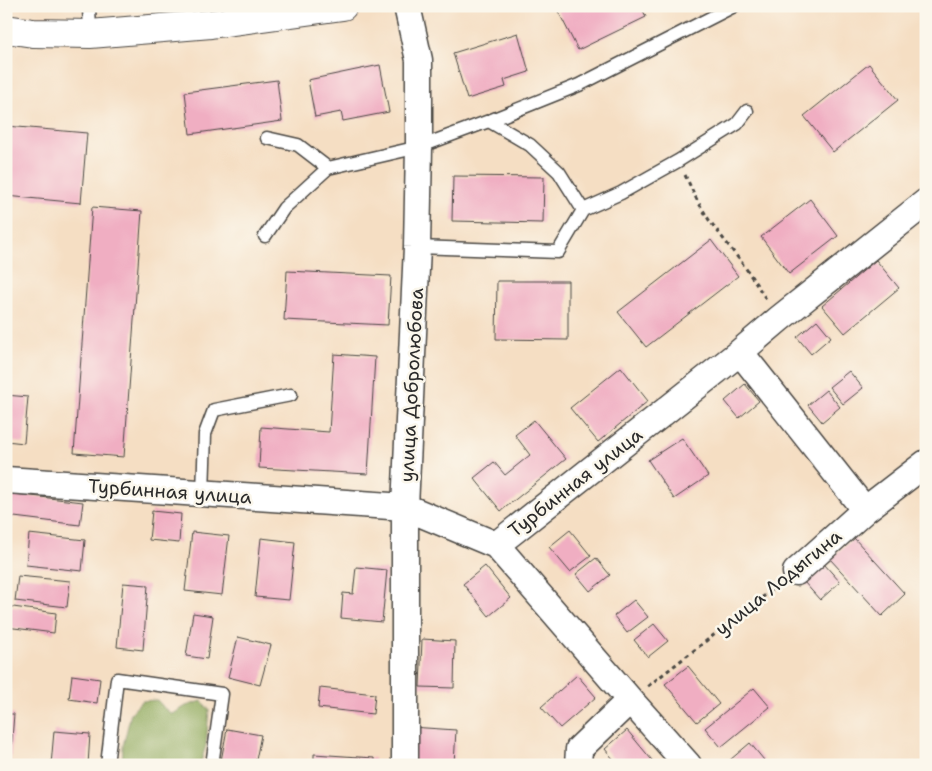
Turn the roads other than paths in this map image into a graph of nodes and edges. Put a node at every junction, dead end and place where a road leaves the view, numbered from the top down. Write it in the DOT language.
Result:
graph roads {
  1 [pos="89,6"];
  2 [pos="344,6"];
  3 [pos="407,6"];
  4 [pos="734,6"];
  5 [pos="6,29"];
  6 [pos="90,34"];
  7 [pos="747,111"];
  8 [pos="490,120"];
  9 [pos="267,138"];
  10 [pos="419,146"];
  11 [pos="328,168"];
  12 [pos="926,202"];
  13 [pos="583,210"];
  14 [pos="264,236"];
  15 [pos="417,248"];
  16 [pos="740,352"];
  17 [pos="292,395"];
  18 [pos="926,463"];
  19 [pos="6,480"];
  20 [pos="203,492"];
  21 [pos="405,507"];
  22 [pos="864,510"];
  23 [pos="496,545"];
  24 [pos="796,572"];
  25 [pos="630,700"];
  26 [pos="107,765"];
  27 [pos="212,765"];
  28 [pos="405,765"];
  29 [pos="578,765"];
  30 [pos="688,765"];
  1 -- 6 [label="lane"];
  2 -- 6 [label="street"];
  3 -- 10 [label="street, улица Добролюбова"];
  4 -- 8 [label="lane"];
  5 -- 6 [label="street"];
  7 -- 13 [label="lane"];
  8 -- 10 [label="lane"];
  8 -- 13 [label="lane"];
  9 -- 11 [label="lane"];
  10 -- 11 [label="lane"];
  10 -- 15 [label="street, улица Добролюбова"];
  11 -- 14 [label="lane"];
  12 -- 16 [label="street, Турбинная улица"];
  13 -- 15 [label="lane"];
  15 -- 21 [label="street, улица Добролюбова"];
  16 -- 22 [label="street"];
  16 -- 23 [label="street, Турбинная улица"];
  17 -- 20 [label="lane"];
  18 -- 22 [label="street, улица Лодыгина"];
  19 -- 20 [label="street, Турбинная улица"];
  20 -- 21 [label="street, Турбинная улица"];
  21 -- 23 [label="street, Турбинная улица"];
  21 -- 28 [label="street, улица Добролюбова"];
  22 -- 24 [label="street, улица Лодыгина"];
  23 -- 25 [label="street"];
  25 -- 29 [label="street"];
  25 -- 30 [label="street"];
  26 -- 27 [label="lane"];
}
